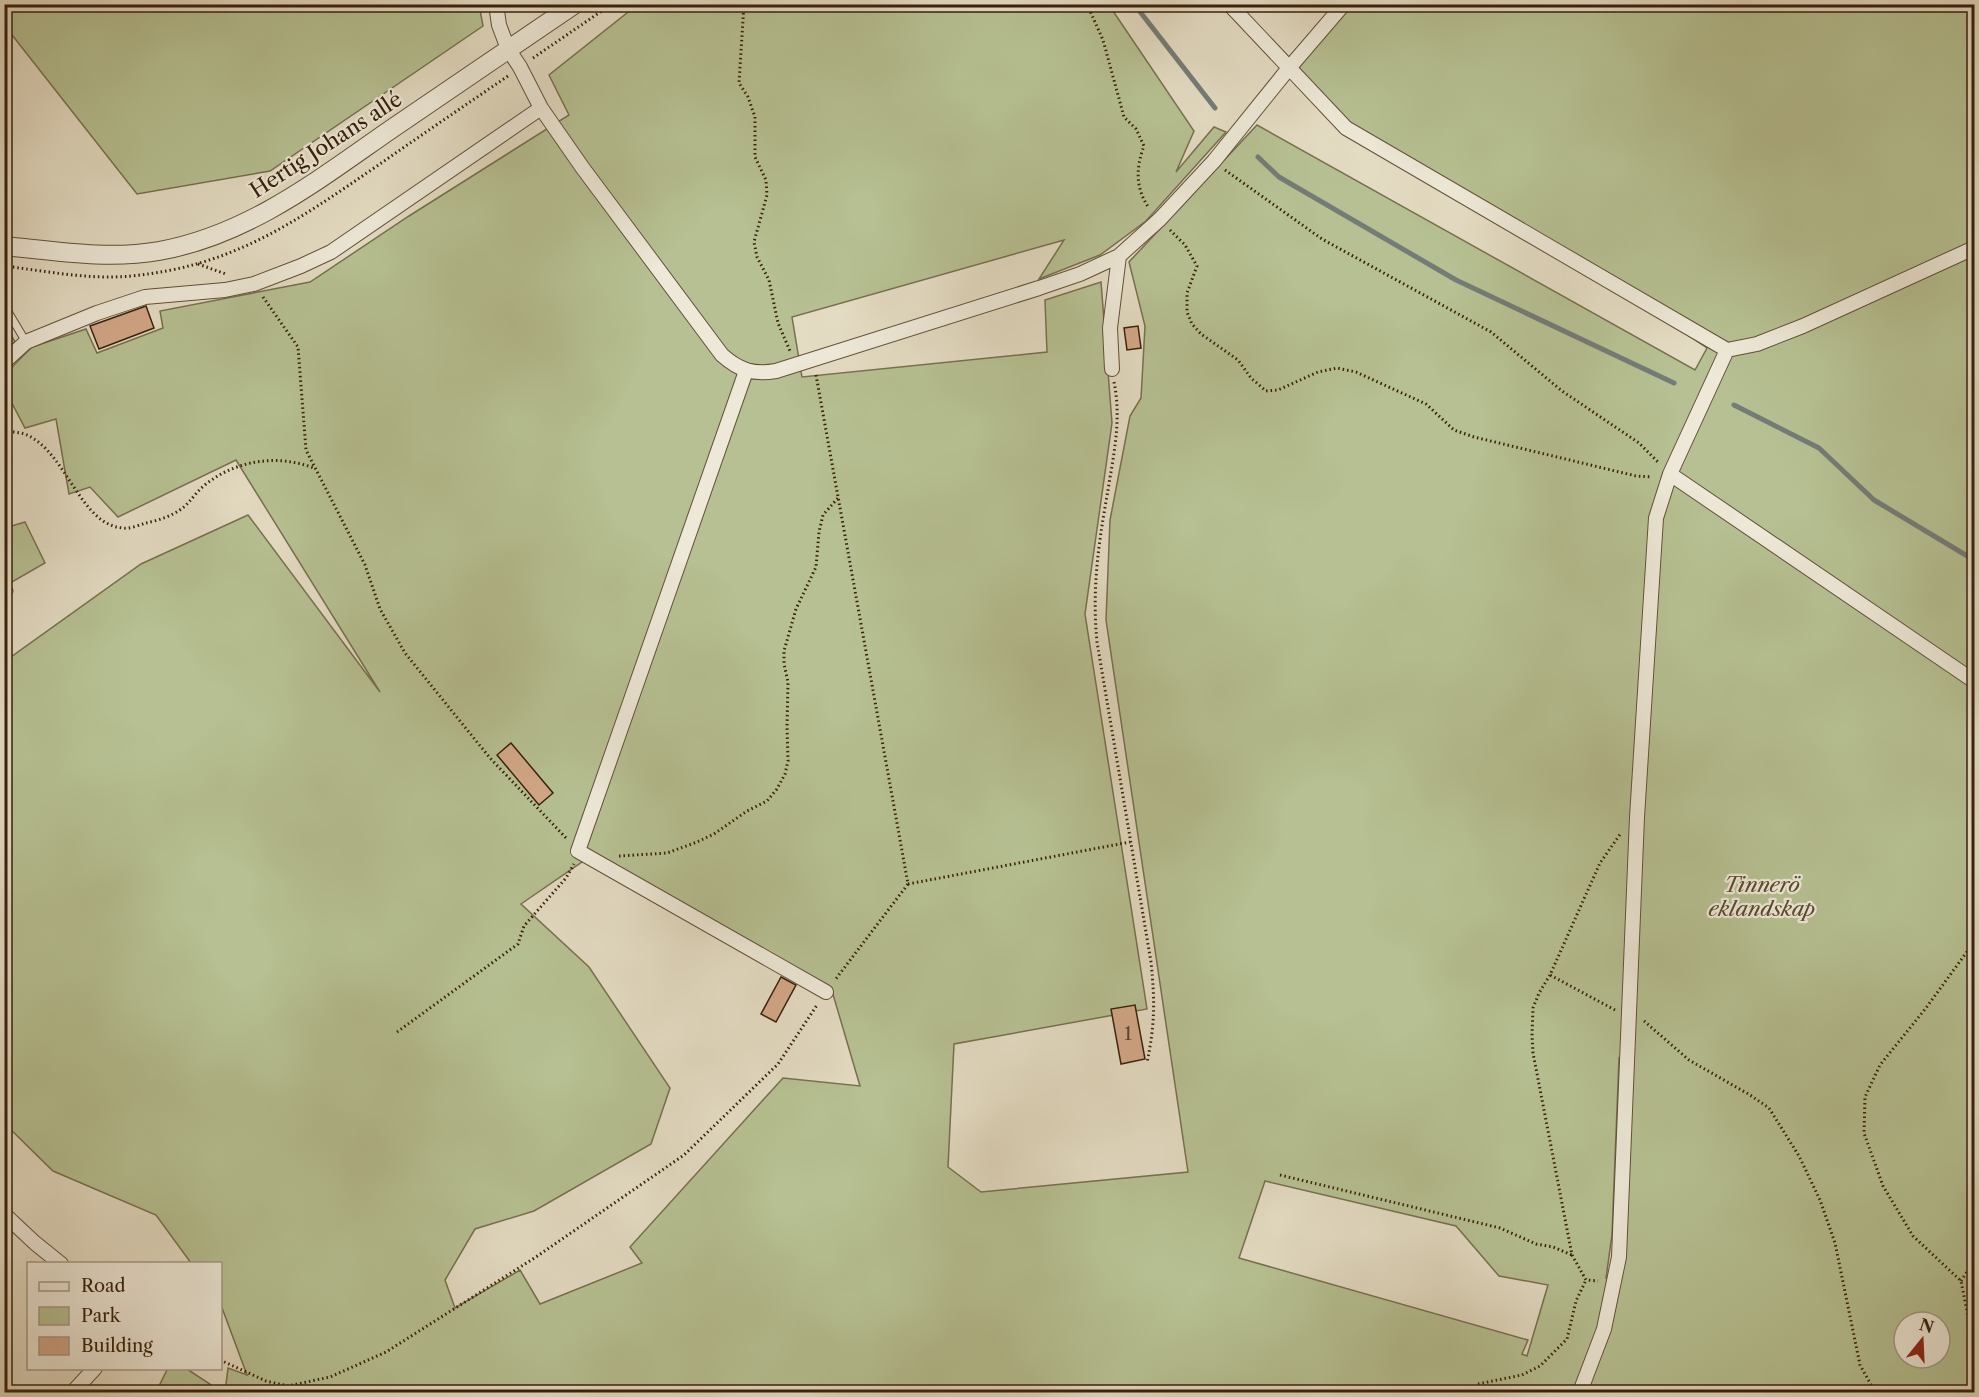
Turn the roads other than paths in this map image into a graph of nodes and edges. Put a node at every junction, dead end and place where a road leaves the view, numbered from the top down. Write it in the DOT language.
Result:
graph roads {
  1 [pos="496,4"];
  2 [pos="575,4"];
  3 [pos="1229,4"];
  4 [pos="1344,4"];
  5 [pos="508,49"];
  6 [pos="1289,68"];
  7 [pos="541,108"];
  8 [pos="4,246"];
  9 [pos="1974,248"];
  10 [pos="1119,256"];
  11 [pos="4,305"];
  12 [pos="26,342"];
  13 [pos="1727,350"];
  14 [pos="4,362"];
  15 [pos="1112,369"];
  16 [pos="746,371"];
  17 [pos="1669,476"];
  18 [pos="1974,681"];
  19 [pos="826,992"];
  20 [pos="4,1214"];
  21 [pos="60,1262"];
  22 [pos="93,1370"];
  23 [pos="73,1392"];
  24 [pos="1580,1392"];
  1 -- 5 [label="street"];
  2 -- 5 [label="street, Hertig Johans allé"];
  3 -- 6 [label="street"];
  4 -- 6 [label="street"];
  5 -- 7 [label="street"];
  5 -- 8 [label="street, Hertig Johans allé"];
  6 -- 10 [label="street"];
  6 -- 13 [label="street"];
  7 -- 12 [label="street"];
  7 -- 16 [label="street"];
  9 -- 13 [label="street"];
  10 -- 15 [label="street"];
  10 -- 16 [label="street"];
  11 -- 12 [label="lane"];
  12 -- 14 [label="street"];
  13 -- 17 [label="street"];
  16 -- 19 [label="street"];
  17 -- 18 [label="street"];
  17 -- 24 [label="street"];
  20 -- 21 [label="street"];
  22 -- 23 [label="street"];
}
